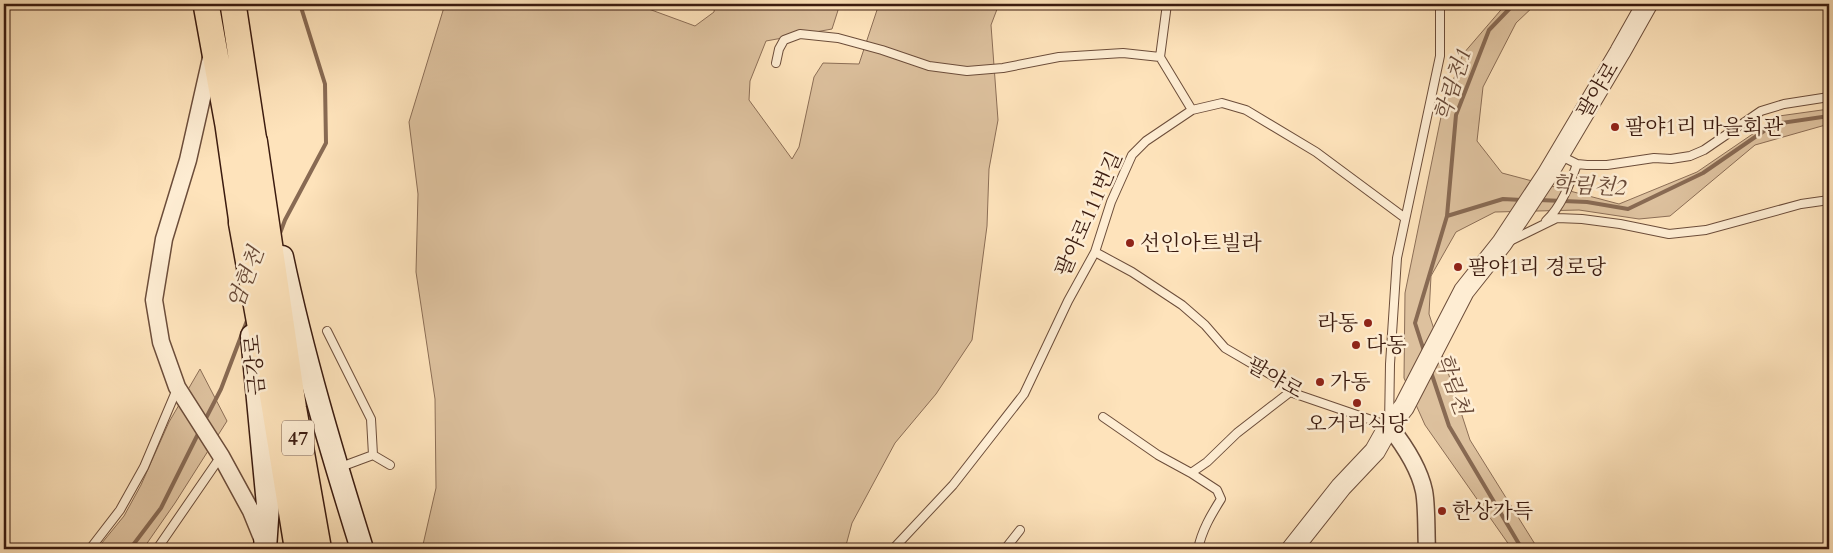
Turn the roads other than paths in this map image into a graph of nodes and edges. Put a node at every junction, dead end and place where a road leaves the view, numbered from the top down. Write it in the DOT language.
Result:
graph roads {
  1 [pos="206,4"];
  2 [pos="233,4"];
  3 [pos="1167,4"];
  4 [pos="1440,4"];
  5 [pos="1647,4"];
  6 [pos="214,46"];
  7 [pos="1160,57"];
  8 [pos="776,63"];
  9 [pos="1829,97"];
  10 [pos="1192,110"];
  11 [pos="258,156"];
  12 [pos="1559,156"];
  13 [pos="1577,164"];
  14 [pos="1829,200"];
  15 [pos="1405,218"];
  16 [pos="242,223"];
  17 [pos="1541,226"];
  18 [pos="1501,244"];
  19 [pos="1095,252"];
  20 [pos="288,320"];
  21 [pos="327,331"];
  22 [pos="263,384"];
  23 [pos="177,387"];
  24 [pos="1290,392"];
  25 [pos="1103,418"];
  26 [pos="1389,426"];
  27 [pos="219,453"];
  28 [pos="374,455"];
  29 [pos="390,465"];
  30 [pos="337,469"];
  31 [pos="1191,473"];
  32 [pos="1020,530"];
  33 [pos="265,548"];
  34 [pos="893,548"];
  35 [pos="90,549"];
  36 [pos="157,549"];
  37 [pos="298,549"];
  38 [pos="318,549"];
  39 [pos="362,549"];
  40 [pos="1005,549"];
  41 [pos="1198,549"];
  42 [pos="1292,549"];
  43 [pos="1428,549"];
  1 -- 6 [label="main road, 47"];
  2 -- 11 [label="main road, 47"];
  3 -- 7 [label="lane"];
  4 -- 15 [label="lane"];
  5 -- 12 [label="street, 팔야로"];
  6 -- 16 [label="main road, 47"];
  6 -- 23 [label="street"];
  7 -- 8 [label="lane"];
  7 -- 10 [label="lane"];
  9 -- 13 [label="lane"];
  10 -- 15 [label="lane, 팔야로111번길"];
  10 -- 19 [label="lane, 팔야로111번길"];
  11 -- 20 [label="highway, 47"];
  12 -- 13 [label="lane"];
  12 -- 18 [label="street, 팔야로"];
  13 -- 17 [label="lane"];
  14 -- 17 [label="lane"];
  15 -- 26 [label="lane"];
  16 -- 22 [label="highway, 47"];
  17 -- 18 [label="lane"];
  18 -- 26 [label="street, 팔야로"];
  19 -- 24 [label="lane, 팔야로"];
  19 -- 34 [label="lane, 팔야로111번길"];
  20 -- 30 [label="main road"];
  20 -- 38 [label="highway, 47"];
  21 -- 28 [label="lane"];
  22 -- 33 [label="main road, 금강로"];
  22 -- 37 [label="highway, 47"];
  23 -- 27 [label="street"];
  23 -- 35 [label="lane"];
  24 -- 26 [label="lane, 팔야로"];
  24 -- 31 [label="lane"];
  25 -- 31 [label="lane"];
  26 -- 42 [label="street"];
  26 -- 43 [label="street"];
  27 -- 33 [label="street"];
  27 -- 36 [label="lane"];
  28 -- 29 [label="lane"];
  28 -- 30 [label="lane"];
  30 -- 39 [label="main road"];
  31 -- 41 [label="lane"];
  32 -- 40 [label="lane"];
}
